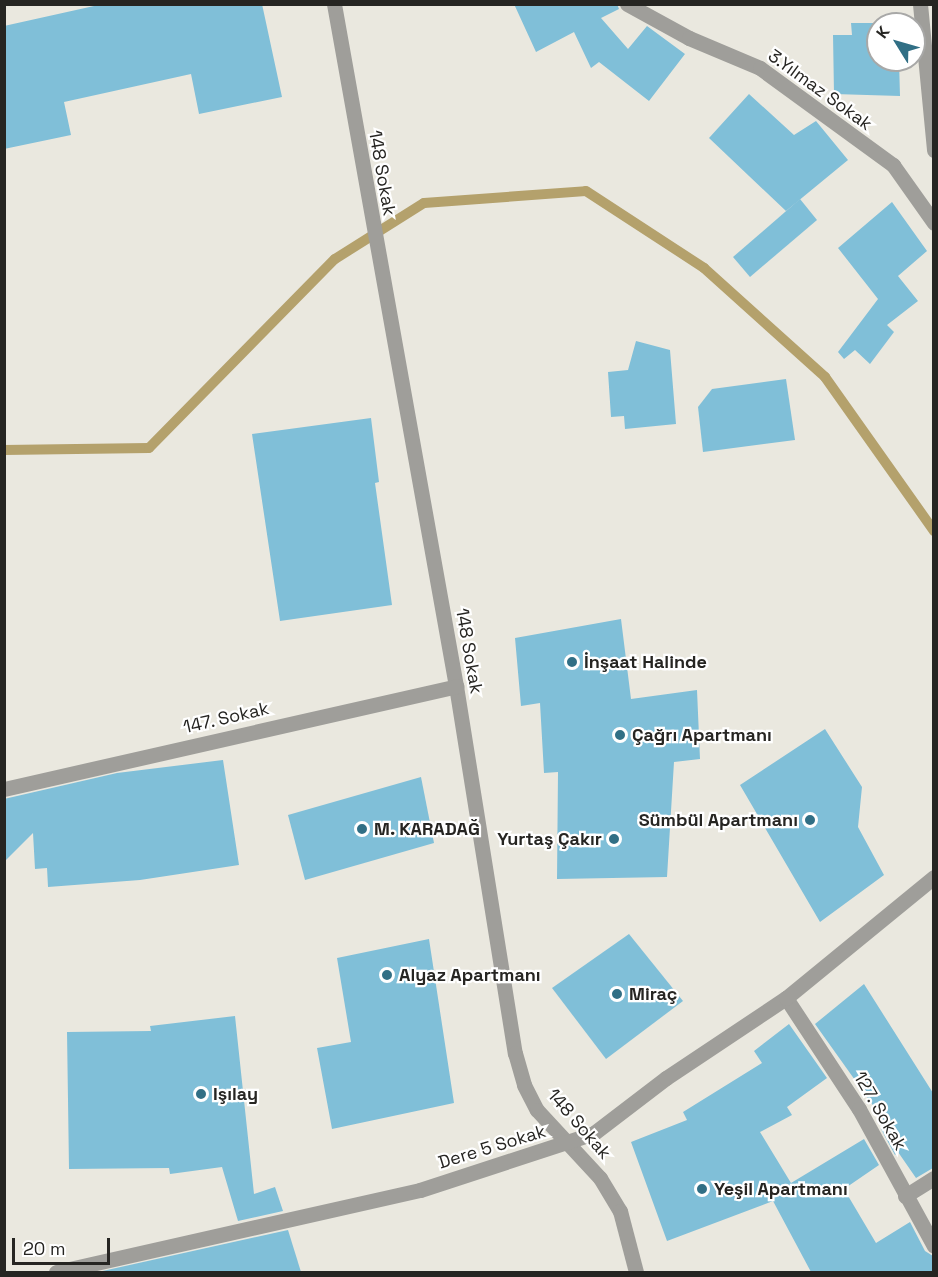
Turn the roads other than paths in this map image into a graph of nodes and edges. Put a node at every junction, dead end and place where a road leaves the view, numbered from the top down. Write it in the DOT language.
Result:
graph roads {
  1 [pos="334,4"];
  2 [pos="627,4"];
  3 [pos="920,4"];
  4 [pos="933,150"];
  5 [pos="933,223"];
  6 [pos="456,686"];
  7 [pos="4,789"];
  8 [pos="933,877"];
  9 [pos="786,998"];
  10 [pos="568,1144"];
  11 [pos="933,1178"];
  12 [pos="905,1196"];
  13 [pos="933,1246"];
  14 [pos="56,1272"];
  15 [pos="636,1272"];
  1 -- 6 [label="street, 148 Sokak"];
  2 -- 5 [label="street, 3.Yılmaz Sokak"];
  3 -- 4 [label="street"];
  6 -- 7 [label="street, 147. Sokak"];
  6 -- 10 [label="street, 148 Sokak"];
  8 -- 9 [label="street, Dere 5 Sokak"];
  9 -- 10 [label="street, Dere 5 Sokak"];
  9 -- 12 [label="street, 127. Sokak"];
  10 -- 14 [label="street, Dere 5 Sokak"];
  10 -- 15 [label="street, 148 Sokak"];
  11 -- 12 [label="street"];
  12 -- 13 [label="street, 127. Sokak"];
}
